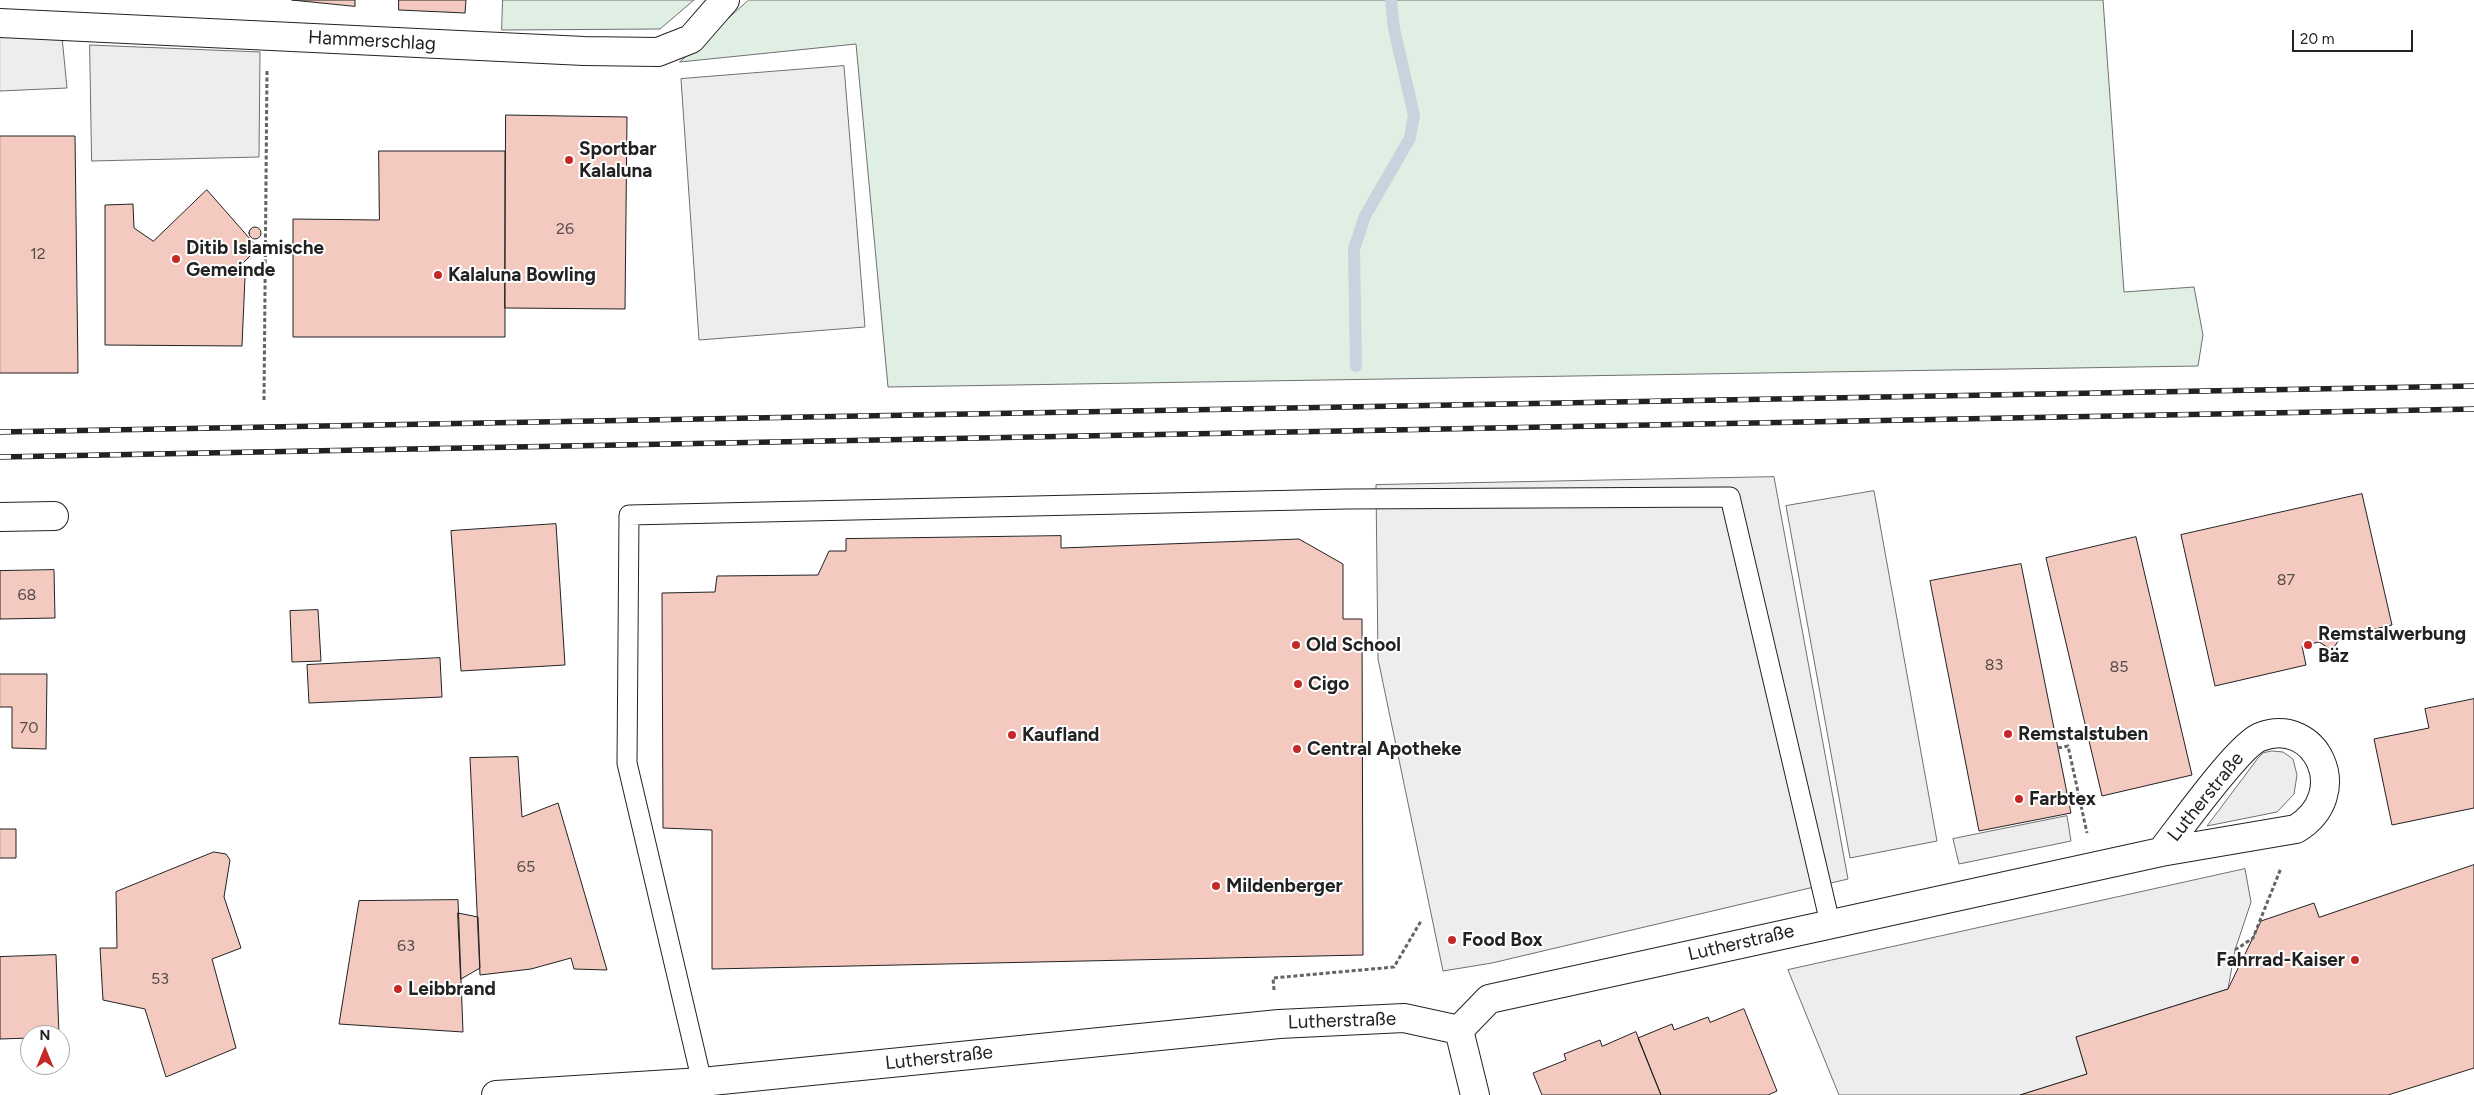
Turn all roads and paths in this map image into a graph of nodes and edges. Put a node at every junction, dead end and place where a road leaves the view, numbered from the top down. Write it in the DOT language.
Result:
graph roads {
  1 [pos="725,0"];
  2 [pos="0,23"];
  3 [pos="267,35"];
  4 [pos="264,400"];
  5 [pos="54,516"];
  6 [pos="0,517"];
  7 [pos="2058,748"];
  8 [pos="2296,829"];
  9 [pos="2161,852"];
  10 [pos="2094,866"];
  11 [pos="1421,921"];
  12 [pos="1830,923"];
  13 [pos="2235,950"];
  14 [pos="1279,1024"];
  15 [pos="1459,1030"];
  16 [pos="702,1082"];
  17 [pos="496,1095"];
  18 [pos="1476,1095"];
  1 -- 3 [label="street, Hammerschlag"];
  2 -- 3 [label="street, Hammerschlag"];
  3 -- 4 [label="path"];
  5 -- 6 [label="street"];
  7 -- 10 [label="path"];
  8 -- 9 [label="street, Lutherstraße"];
  8 -- 9 [label="street, Lutherstraße"];
  8 -- 13 [label="path"];
  9 -- 10 [label="street, Lutherstraße"];
  10 -- 12 [label="street, Lutherstraße"];
  11 -- 14 [label="path"];
  12 -- 15 [label="street, Lutherstraße"];
  12 -- 16 [label="lane"];
  14 -- 15 [label="street, Lutherstraße"];
  14 -- 16 [label="street, Lutherstraße"];
  15 -- 18 [label="street"];
  16 -- 17 [label="street, Lutherstraße"];
}
